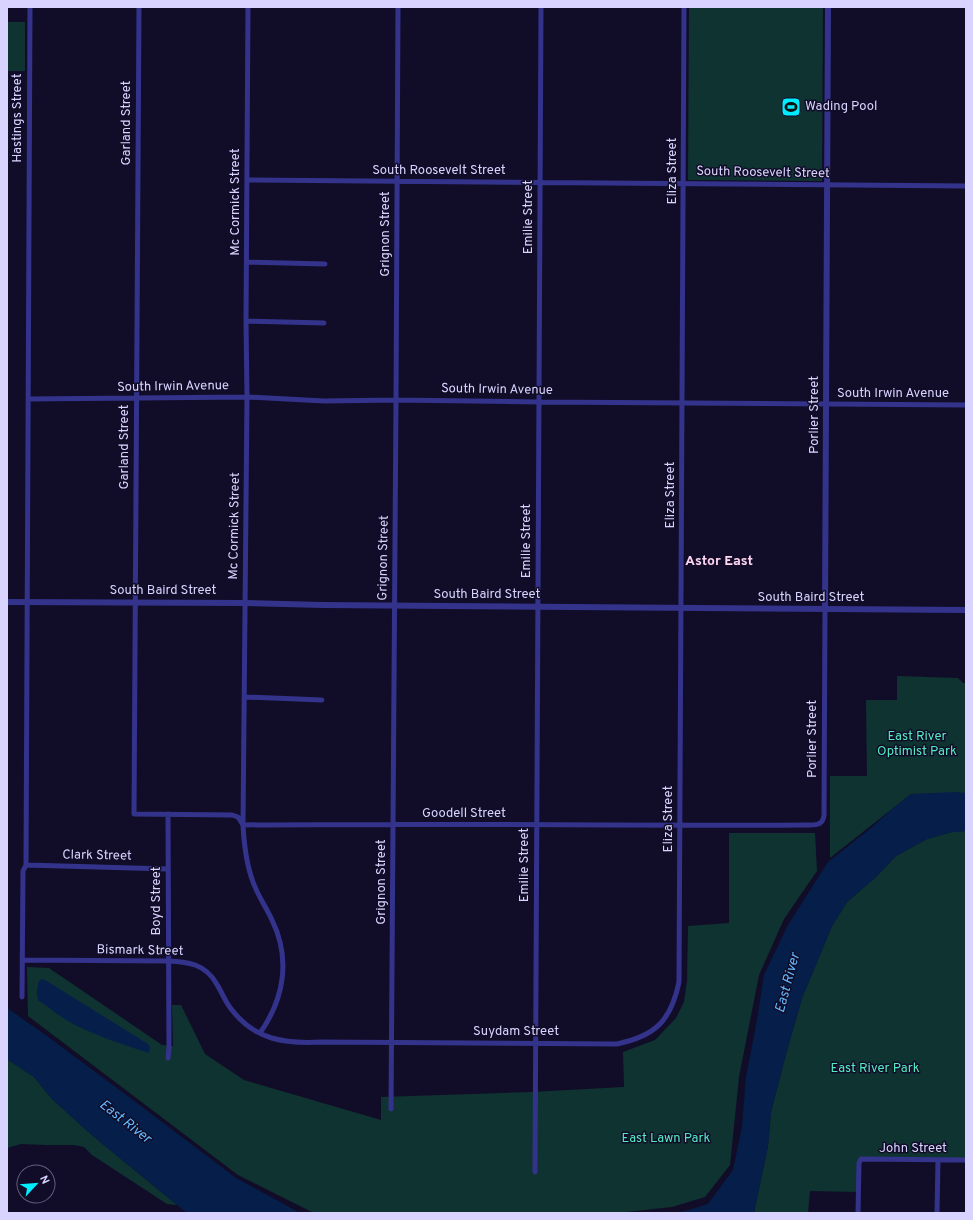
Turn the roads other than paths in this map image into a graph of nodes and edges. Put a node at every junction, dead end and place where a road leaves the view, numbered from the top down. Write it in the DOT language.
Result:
graph roads {
  1 [pos="30,7"];
  2 [pos="138,7"];
  3 [pos="248,7"];
  4 [pos="398,7"];
  5 [pos="541,7"];
  6 [pos="684,7"];
  7 [pos="828,7"];
  8 [pos="247,180"];
  9 [pos="397,181"];
  10 [pos="541,182"];
  11 [pos="684,183"];
  12 [pos="827,185"];
  13 [pos="966,186"];
  14 [pos="247,262"];
  15 [pos="325,264"];
  16 [pos="246,321"];
  17 [pos="324,323"];
  18 [pos="247,397"];
  19 [pos="136,398"];
  20 [pos="28,399"];
  21 [pos="396,400"];
  22 [pos="539,402"];
  23 [pos="682,403"];
  24 [pos="826,404"];
  25 [pos="966,405"];
  26 [pos="7,602"];
  27 [pos="27,602"];
  28 [pos="136,602"];
  29 [pos="245,603"];
  30 [pos="394,606"];
  31 [pos="538,607"];
  32 [pos="681,608"];
  33 [pos="825,609"];
  34 [pos="966,610"];
  35 [pos="244,697"];
  36 [pos="322,700"];
  37 [pos="168,814"];
  38 [pos="822,823"];
  39 [pos="393,824"];
  40 [pos="243,825"];
  41 [pos="537,825"];
  42 [pos="680,826"];
  43 [pos="26,865"];
  44 [pos="168,869"];
  45 [pos="22,960"];
  46 [pos="168,961"];
  47 [pos="679,982"];
  48 [pos="22,997"];
  49 [pos="260,1033"];
  50 [pos="321,1042"];
  51 [pos="392,1042"];
  52 [pos="535,1044"];
  53 [pos="168,1058"];
  54 [pos="391,1109"];
  55 [pos="938,1160"];
  56 [pos="966,1160"];
  57 [pos="535,1172"];
  58 [pos="858,1213"];
  59 [pos="937,1213"];
  1 -- 20 [label="street, Hastings Street"];
  2 -- 19 [label="street, Garland Street"];
  3 -- 8 [label="street, Mc Cormick Street"];
  4 -- 9 [label="street, Grignon Street"];
  5 -- 10 [label="street, Emilie Street"];
  6 -- 11 [label="street, Eliza Street"];
  7 -- 12 [label="street, Porlier Street"];
  8 -- 9 [label="street, South Roosevelt Street"];
  8 -- 14 [label="street, Mc Cormick Street"];
  9 -- 10 [label="street, South Roosevelt Street"];
  9 -- 21 [label="street, Grignon Street"];
  10 -- 11 [label="street, South Roosevelt Street"];
  10 -- 22 [label="street, Emilie Street"];
  11 -- 12 [label="street, South Roosevelt Street"];
  11 -- 23 [label="street, Eliza Street"];
  12 -- 13 [label="street, South Roosevelt Street"];
  12 -- 24 [label="street, Porlier Street"];
  14 -- 15 [label="street"];
  14 -- 16 [label="street, Mc Cormick Street"];
  16 -- 17 [label="street"];
  16 -- 18 [label="street, Mc Cormick Street"];
  18 -- 19 [label="street, South Irwin Avenue"];
  18 -- 21 [label="street, South Irwin Avenue"];
  18 -- 29 [label="street, Mc Cormick Street"];
  19 -- 20 [label="street, South Irwin Avenue"];
  19 -- 28 [label="street, Garland Street"];
  20 -- 27 [label="street, Hastings Street"];
  21 -- 22 [label="street, South Irwin Avenue"];
  21 -- 30 [label="street, Grignon Street"];
  22 -- 23 [label="street, South Irwin Avenue"];
  22 -- 31 [label="street, Emilie Street"];
  23 -- 24 [label="street, South Irwin Avenue"];
  23 -- 32 [label="street, Eliza Street"];
  24 -- 25 [label="street, South Irwin Avenue"];
  24 -- 33 [label="street, Porlier Street"];
  26 -- 27 [label="street, South Baird Street"];
  27 -- 28 [label="street, South Baird Street"];
  27 -- 43 [label="street, Hastings Street"];
  28 -- 29 [label="street, South Baird Street"];
  28 -- 37 [label="street, Garland Street"];
  29 -- 30 [label="street, South Baird Street"];
  29 -- 35 [label="street, Mc Cormick Street"];
  30 -- 31 [label="street, South Baird Street"];
  30 -- 39 [label="street, Grignon Street"];
  31 -- 32 [label="street, South Baird Street"];
  31 -- 41 [label="street, Emilie Street"];
  32 -- 33 [label="street, South Baird Street"];
  32 -- 42 [label="street, Eliza Street"];
  33 -- 34 [label="street, South Baird Street"];
  33 -- 38 [label="street, Porlier Street"];
  35 -- 36 [label="street"];
  35 -- 40 [label="street, Mc Cormick Street"];
  37 -- 40 [label="street"];
  37 -- 44 [label="street, Boyd Street"];
  38 -- 42 [label="street, Goodell Street"];
  39 -- 40 [label="street, Goodell Street"];
  39 -- 41 [label="street, Goodell Street"];
  39 -- 51 [label="street, Grignon Street"];
  40 -- 49 [label="street, Mc Cormick Street"];
  41 -- 42 [label="street, Goodell Street"];
  41 -- 52 [label="street, Emilie Street"];
  42 -- 47 [label="street, Eliza Street"];
  43 -- 44 [label="street, Clark Street"];
  43 -- 45 [label="street, Hastings Street"];
  44 -- 46 [label="street, Boyd Street"];
  45 -- 46 [label="street, Bismark Street"];
  45 -- 48 [label="street, Hastings Street"];
  46 -- 49 [label="street, Bismark Street"];
  46 -- 53 [label="street, Boyd Street"];
  47 -- 52 [label="street, Suydam Street"];
  49 -- 50 [label="street, Bismark Street"];
  50 -- 51 [label="street, Suydam Street"];
  51 -- 52 [label="street, Suydam Street"];
  51 -- 54 [label="street, Grignon Street"];
  52 -- 57 [label="street, Emilie Street"];
  55 -- 56 [label="street, John Street"];
  55 -- 58 [label="street, John Street"];
  55 -- 59 [label="street"];
}
